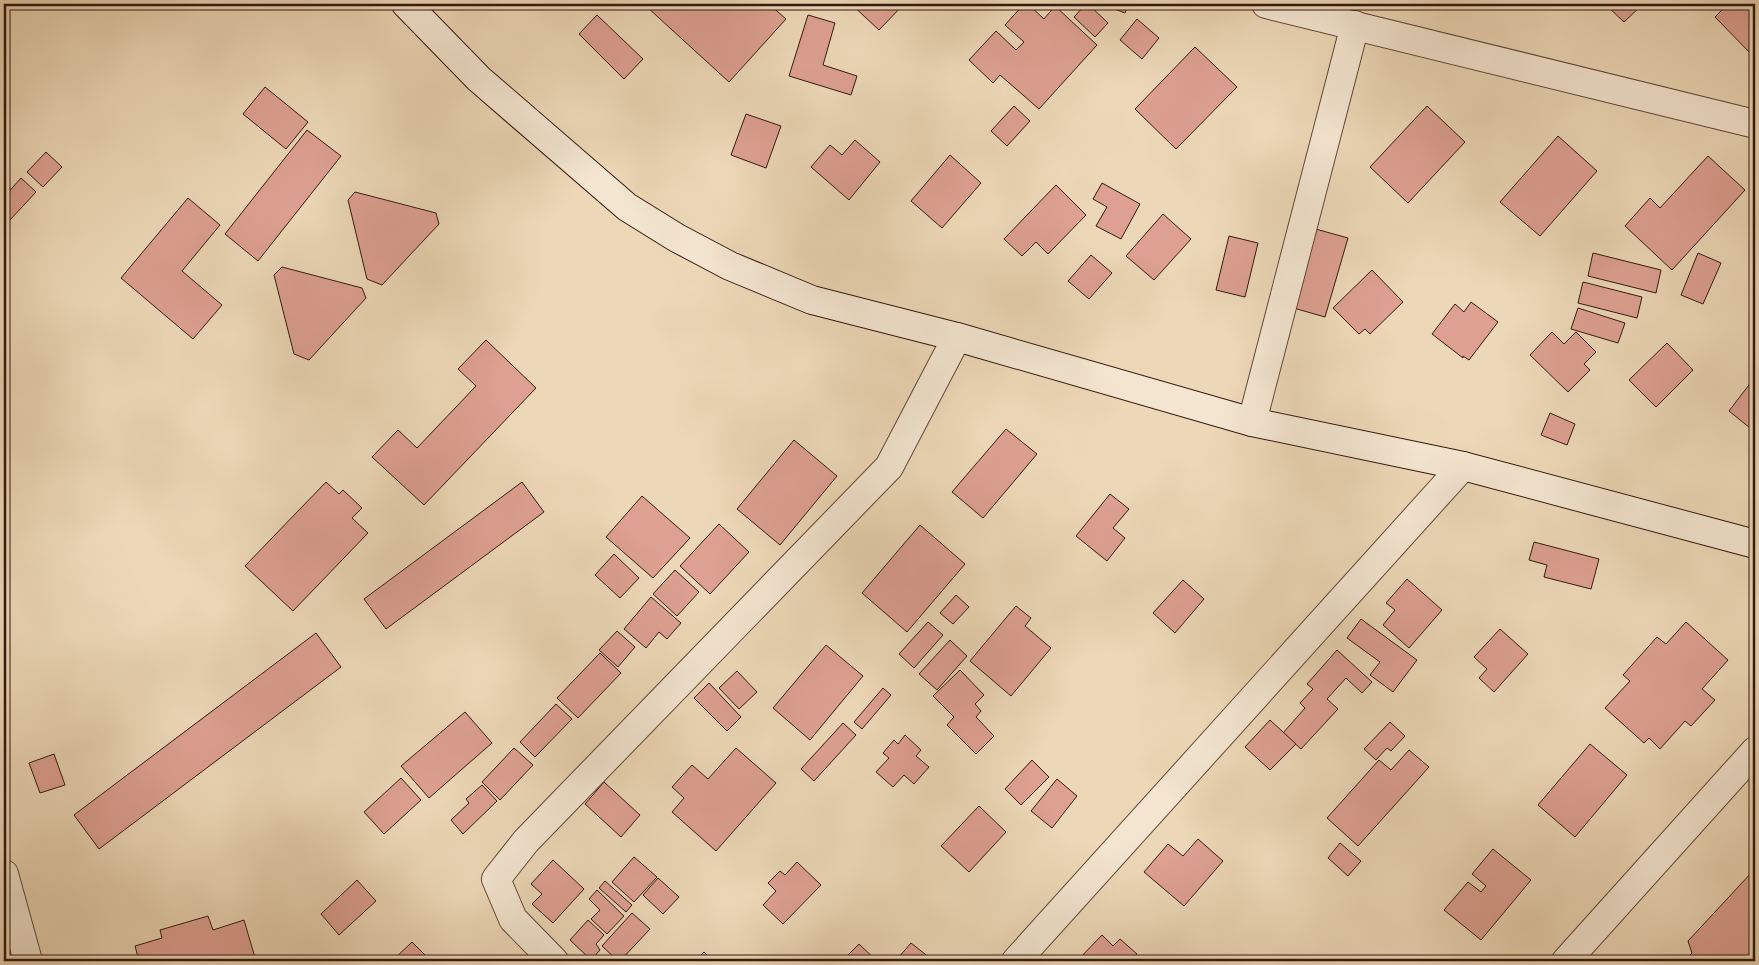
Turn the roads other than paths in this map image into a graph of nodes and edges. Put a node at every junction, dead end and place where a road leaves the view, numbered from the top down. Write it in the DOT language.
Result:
graph roads {
  1 [pos="406,4"];
  2 [pos="1266,4"];
  3 [pos="1355,26"];
  4 [pos="1755,124"];
  5 [pos="957,337"];
  6 [pos="1252,422"];
  7 [pos="1463,466"];
  8 [pos="1755,544"];
  9 [pos="1755,751"];
  10 [pos="4,874"];
  11 [pos="28,961"];
  12 [pos="554,961"];
  13 [pos="1016,961"];
  14 [pos="1566,961"];
  1 -- 5 [label="street"];
  2 -- 3 [label="street"];
  3 -- 4 [label="street"];
  3 -- 6 [label="street"];
  5 -- 6 [label="street"];
  5 -- 12 [label="street"];
  6 -- 7 [label="street"];
  7 -- 8 [label="street"];
  7 -- 13 [label="street"];
  9 -- 14 [label="street"];
  10 -- 11 [label="street"];
}
